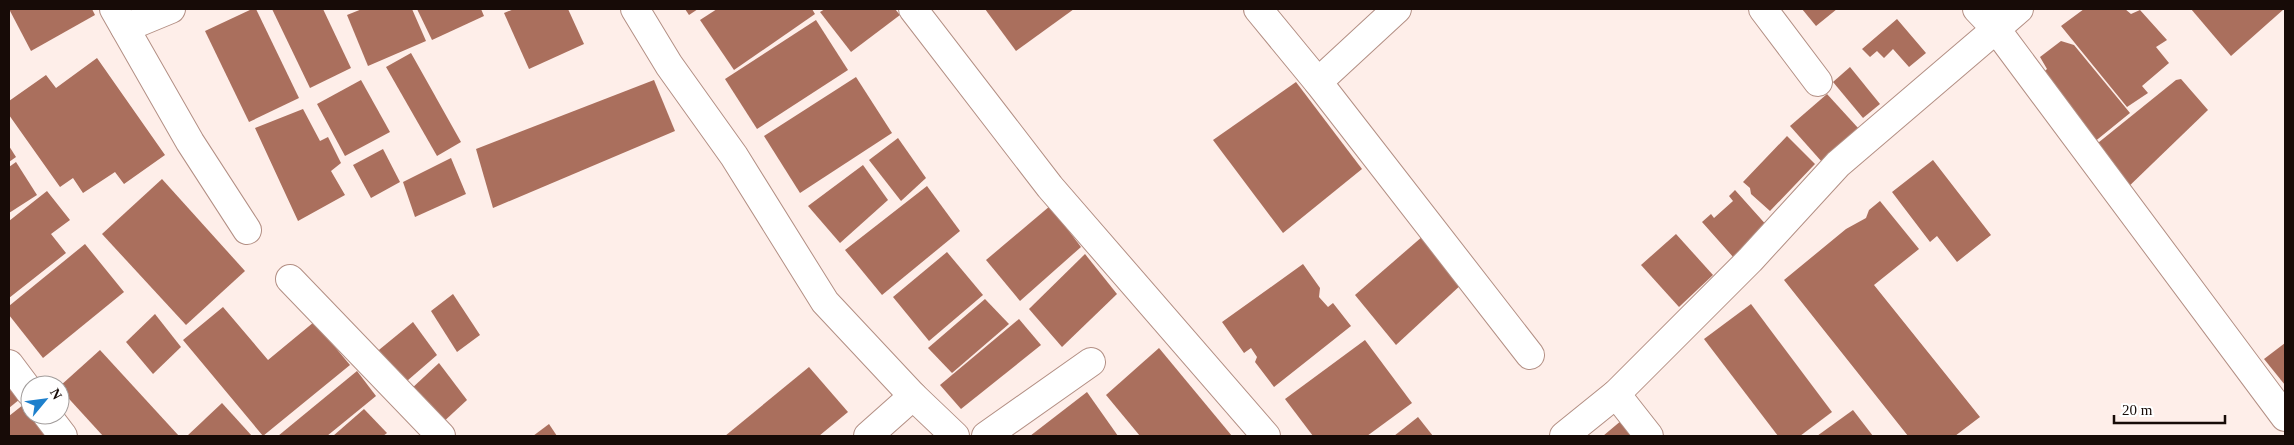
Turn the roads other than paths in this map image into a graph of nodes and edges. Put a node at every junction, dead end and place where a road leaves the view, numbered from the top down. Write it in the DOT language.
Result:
graph roads {
  1 [pos="171,9"];
  2 [pos="635,9"];
  3 [pos="914,9"];
  4 [pos="1258,9"];
  5 [pos="1397,9"];
  6 [pos="1763,9"];
  7 [pos="1977,9"];
  8 [pos="2019,9"];
  9 [pos="119,18"];
  10 [pos="1996,29"];
  11 [pos="1318,82"];
  12 [pos="1818,82"];
  13 [pos="247,230"];
  14 [pos="290,279"];
  15 [pos="1530,355"];
  16 [pos="1091,362"];
  17 [pos="9,364"];
  18 [pos="20,379"];
  19 [pos="1616,394"];
  20 [pos="913,396"];
  21 [pos="2285,417"];
  22 [pos="55,425"];
  23 [pos="63,436"];
  24 [pos="442,436"];
  25 [pos="868,436"];
  26 [pos="955,436"];
  27 [pos="986,436"];
  28 [pos="1266,436"];
  29 [pos="1564,436"];
  30 [pos="1649,436"];
  1 -- 9 [label="street"];
  2 -- 20 [label="street"];
  3 -- 28 [label="street"];
  4 -- 11 [label="street"];
  5 -- 11 [label="street"];
  6 -- 12 [label="street"];
  7 -- 10 [label="street"];
  8 -- 10 [label="street"];
  9 -- 13 [label="street"];
  10 -- 19 [label="street"];
  10 -- 21 [label="street"];
  11 -- 15 [label="street"];
  14 -- 24 [label="street"];
  16 -- 27 [label="street"];
  17 -- 18 [label="street"];
  19 -- 29 [label="street"];
  19 -- 30 [label="street"];
  20 -- 25 [label="street"];
  20 -- 26 [label="street"];
  22 -- 23 [label="street"];
}
